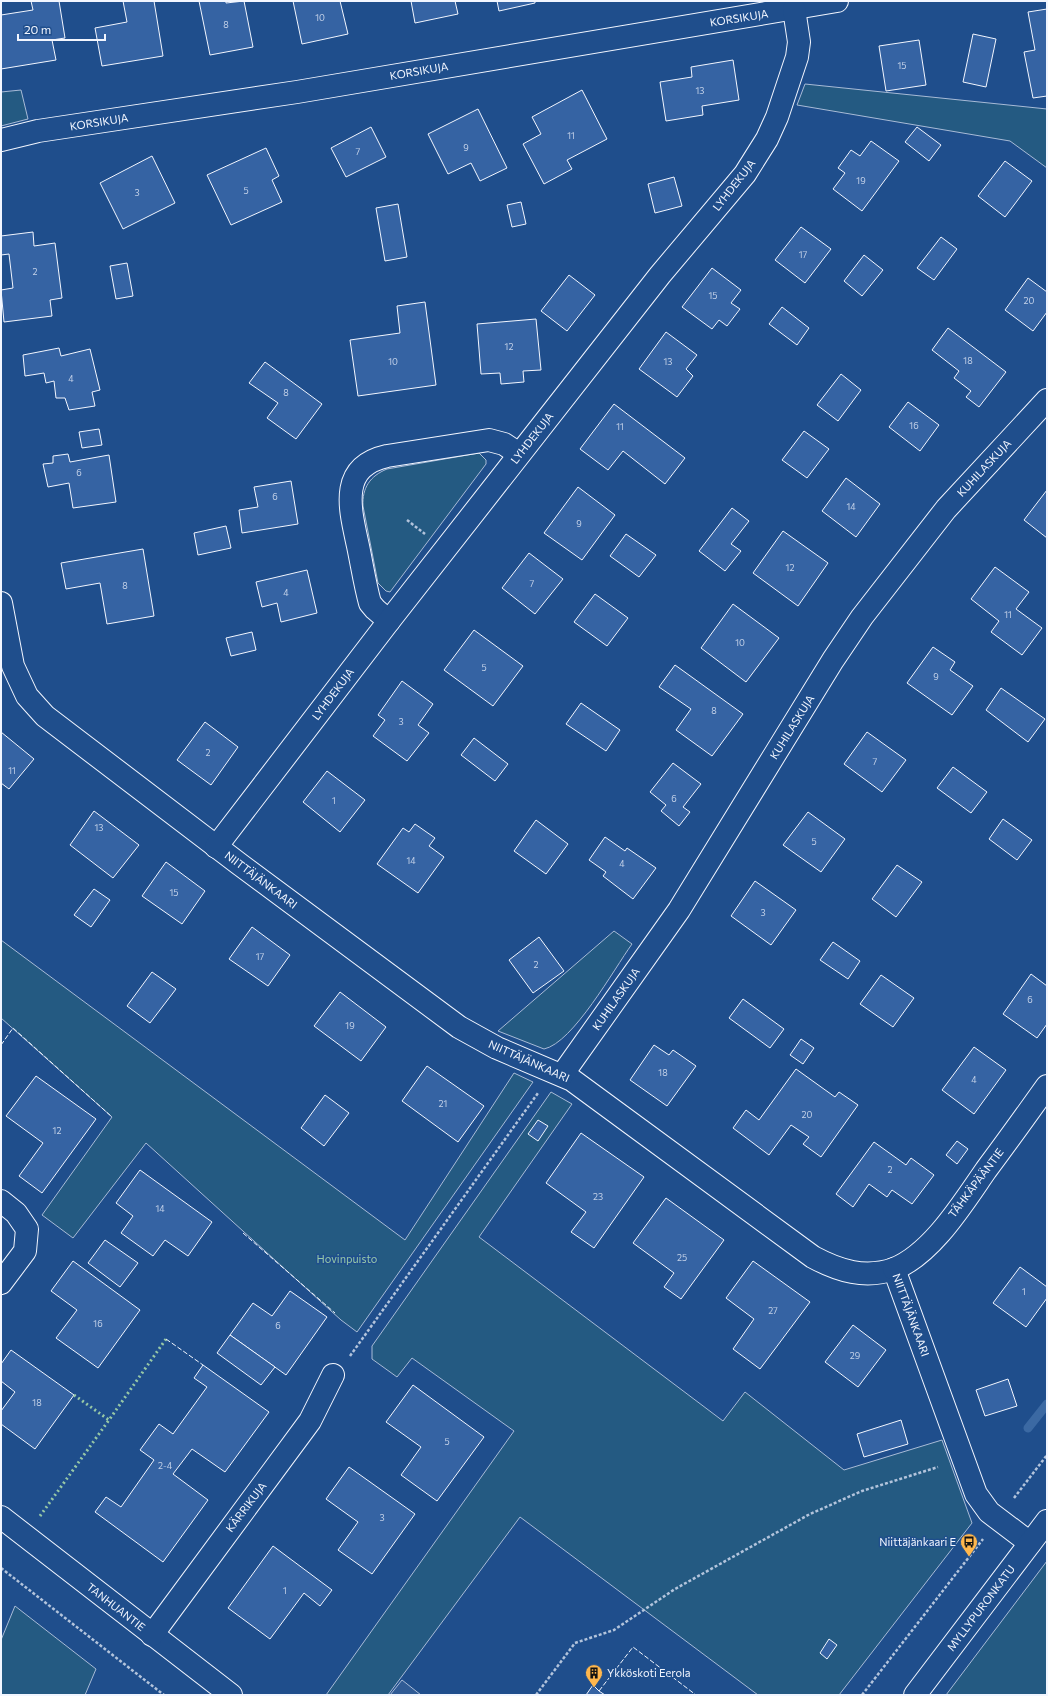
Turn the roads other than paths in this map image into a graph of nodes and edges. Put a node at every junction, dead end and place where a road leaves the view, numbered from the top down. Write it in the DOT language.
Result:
graph roads {
  1 [pos="837,1"];
  2 [pos="794,9"];
  3 [pos="1,140"];
  4 [pos="1047,400"];
  5 [pos="519,454"];
  6 [pos="1,603"];
  7 [pos="389,621"];
  8 [pos="216,847"];
  9 [pos="558,1073"];
  10 [pos="1047,1086"];
  11 [pos="1,1201"];
  12 [pos="894,1269"];
  13 [pos="1,1283"];
  14 [pos="333,1375"];
  15 [pos="1,1517"];
  16 [pos="1047,1521"];
  17 [pos="1030,1543"];
  18 [pos="152,1635"];
  19 [pos="231,1695"];
  20 [pos="915,1695"];
  1 -- 2 [label="street, KORSIKUJA"];
  2 -- 3 [label="street, KORSIKUJA"];
  2 -- 5 [label="street, LYHDEKUJA"];
  4 -- 9 [label="street, KUHILASKUJA"];
  5 -- 7 [label="street, LYHDEKUJA"];
  5 -- 7 [label="street"];
  6 -- 8 [label="street, NIITTÄJÄNKAARI"];
  7 -- 8 [label="street, LYHDEKUJA"];
  8 -- 9 [label="street, NIITTÄJÄNKAARI"];
  9 -- 12 [label="street, NIITTÄJÄNKAARI"];
  10 -- 12 [label="street, TÄHKÄPÄÄNTIE"];
  11 -- 13 [label="street"];
  12 -- 17 [label="street, NIITTÄJÄNKAARI"];
  14 -- 18 [label="street, KÄRRIKUJA"];
  15 -- 18 [label="street, TANHUANTIE"];
  16 -- 17 [label="street, MYLLYPURONKATU"];
  17 -- 20 [label="street, MYLLYPURONKATU"];
  18 -- 19 [label="street, TANHUANTIE"];
}
